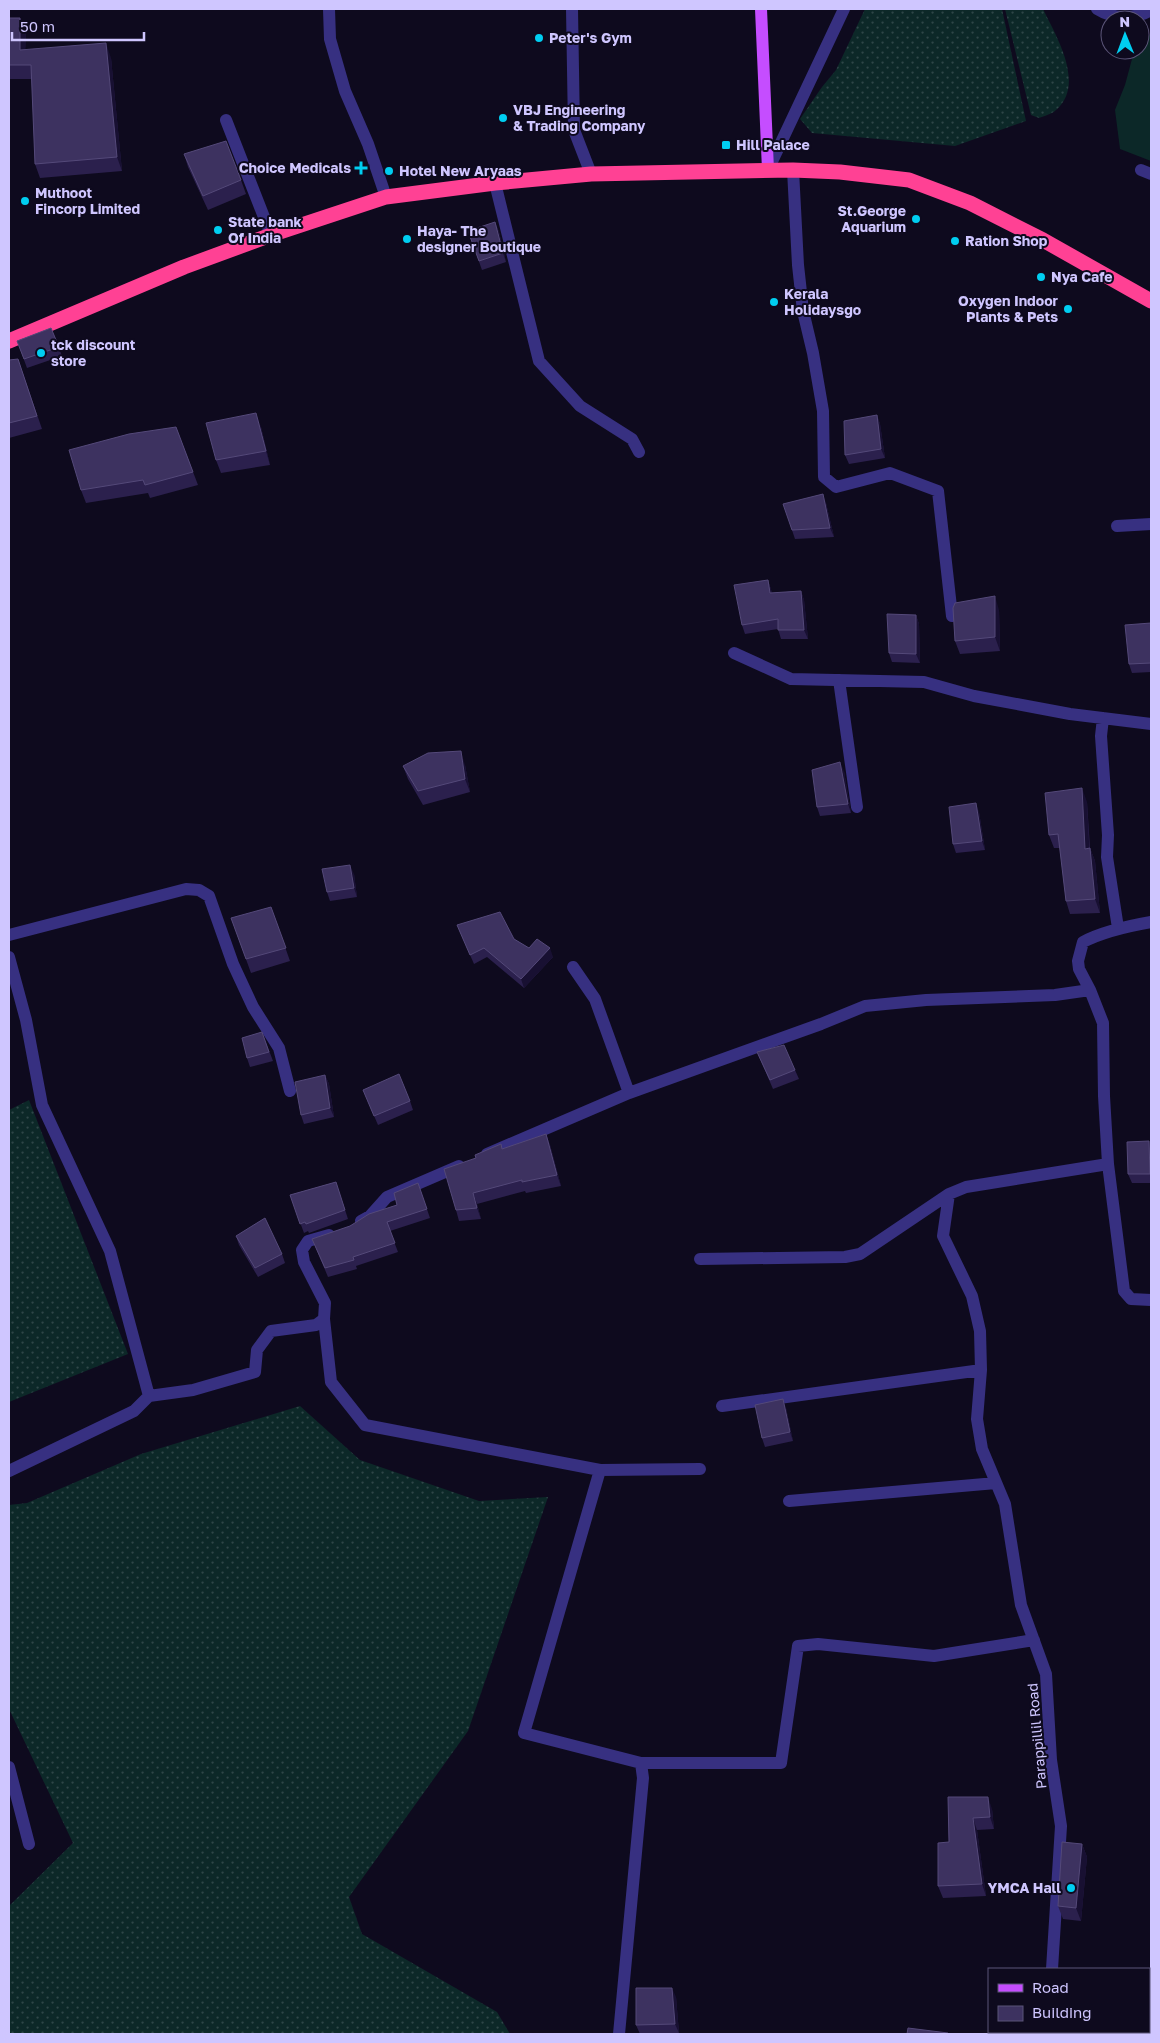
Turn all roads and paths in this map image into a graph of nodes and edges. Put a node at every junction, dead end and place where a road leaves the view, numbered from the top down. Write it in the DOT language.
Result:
graph roads {
  1 [pos="328,9"];
  2 [pos="572,9"];
  3 [pos="761,9"];
  4 [pos="844,9"];
  5 [pos="1097,9"];
  6 [pos="1151,10"];
  7 [pos="226,120"];
  8 [pos="768,170"];
  9 [pos="793,170"];
  10 [pos="591,174"];
  11 [pos="495,183"];
  12 [pos="386,197"];
  13 [pos="271,235"];
  14 [pos="1151,302"];
  15 [pos="9,341"];
  16 [pos="638,452"];
  17 [pos="1151,524"];
  18 [pos="1117,526"];
  19 [pos="952,616"];
  20 [pos="734,653"];
  21 [pos="839,680"];
  22 [pos="1103,718"];
  23 [pos="1151,724"];
  24 [pos="857,807"];
  25 [pos="1151,922"];
  26 [pos="1118,928"];
  27 [pos="9,935"];
  28 [pos="9,957"];
  29 [pos="572,967"];
  30 [pos="1090,990"];
  31 [pos="290,1091"];
  32 [pos="629,1093"];
  33 [pos="1108,1164"];
  34 [pos="950,1194"];
  35 [pos="700,1259"];
  36 [pos="1151,1300"];
  37 [pos="324,1320"];
  38 [pos="981,1370"];
  39 [pos="149,1396"];
  40 [pos="722,1406"];
  41 [pos="700,1469"];
  42 [pos="600,1470"];
  43 [pos="9,1471"];
  44 [pos="996,1482"];
  45 [pos="789,1500"];
  46 [pos="1034,1640"];
  47 [pos="641,1764"];
  48 [pos="9,1768"];
  49 [pos="29,1844"];
  50 [pos="1052,1968"];
  51 [pos="619,2034"];
  1 -- 12 [label="street"];
  2 -- 10 [label="street"];
  3 -- 8 [label="main road"];
  4 -- 8 [label="street"];
  5 -- 6 [label="street"];
  7 -- 13 [label="street"];
  8 -- 9 [label="highway"];
  8 -- 10 [label="highway"];
  9 -- 14 [label="highway"];
  9 -- 19 [label="street"];
  10 -- 11 [label="highway"];
  11 -- 12 [label="highway"];
  11 -- 16 [label="street"];
  12 -- 13 [label="highway"];
  13 -- 15 [label="highway"];
  17 -- 18 [label="street"];
  20 -- 21 [label="street"];
  21 -- 22 [label="street"];
  21 -- 24 [label="street"];
  22 -- 23 [label="street"];
  22 -- 26 [label="street"];
  25 -- 26 [label="street"];
  26 -- 30 [label="street"];
  27 -- 31 [label="street"];
  28 -- 39 [label="street"];
  29 -- 32 [label="street"];
  30 -- 32 [label="street"];
  30 -- 33 [label="street"];
  32 -- 37 [label="street"];
  33 -- 34 [label="street"];
  33 -- 36 [label="street"];
  34 -- 35 [label="street"];
  34 -- 38 [label="street, Parappillil Road"];
  37 -- 39 [label="street"];
  37 -- 42 [label="street"];
  38 -- 40 [label="street"];
  38 -- 44 [label="street, Parappillil Road"];
  39 -- 43 [label="street"];
  41 -- 42 [label="street"];
  42 -- 47 [label="street"];
  44 -- 45 [label="street"];
  44 -- 46 [label="street, Parappillil Road"];
  46 -- 47 [label="street"];
  46 -- 50 [label="street, Parappillil Road"];
  47 -- 51 [label="street"];
  48 -- 49 [label="street"];
}
